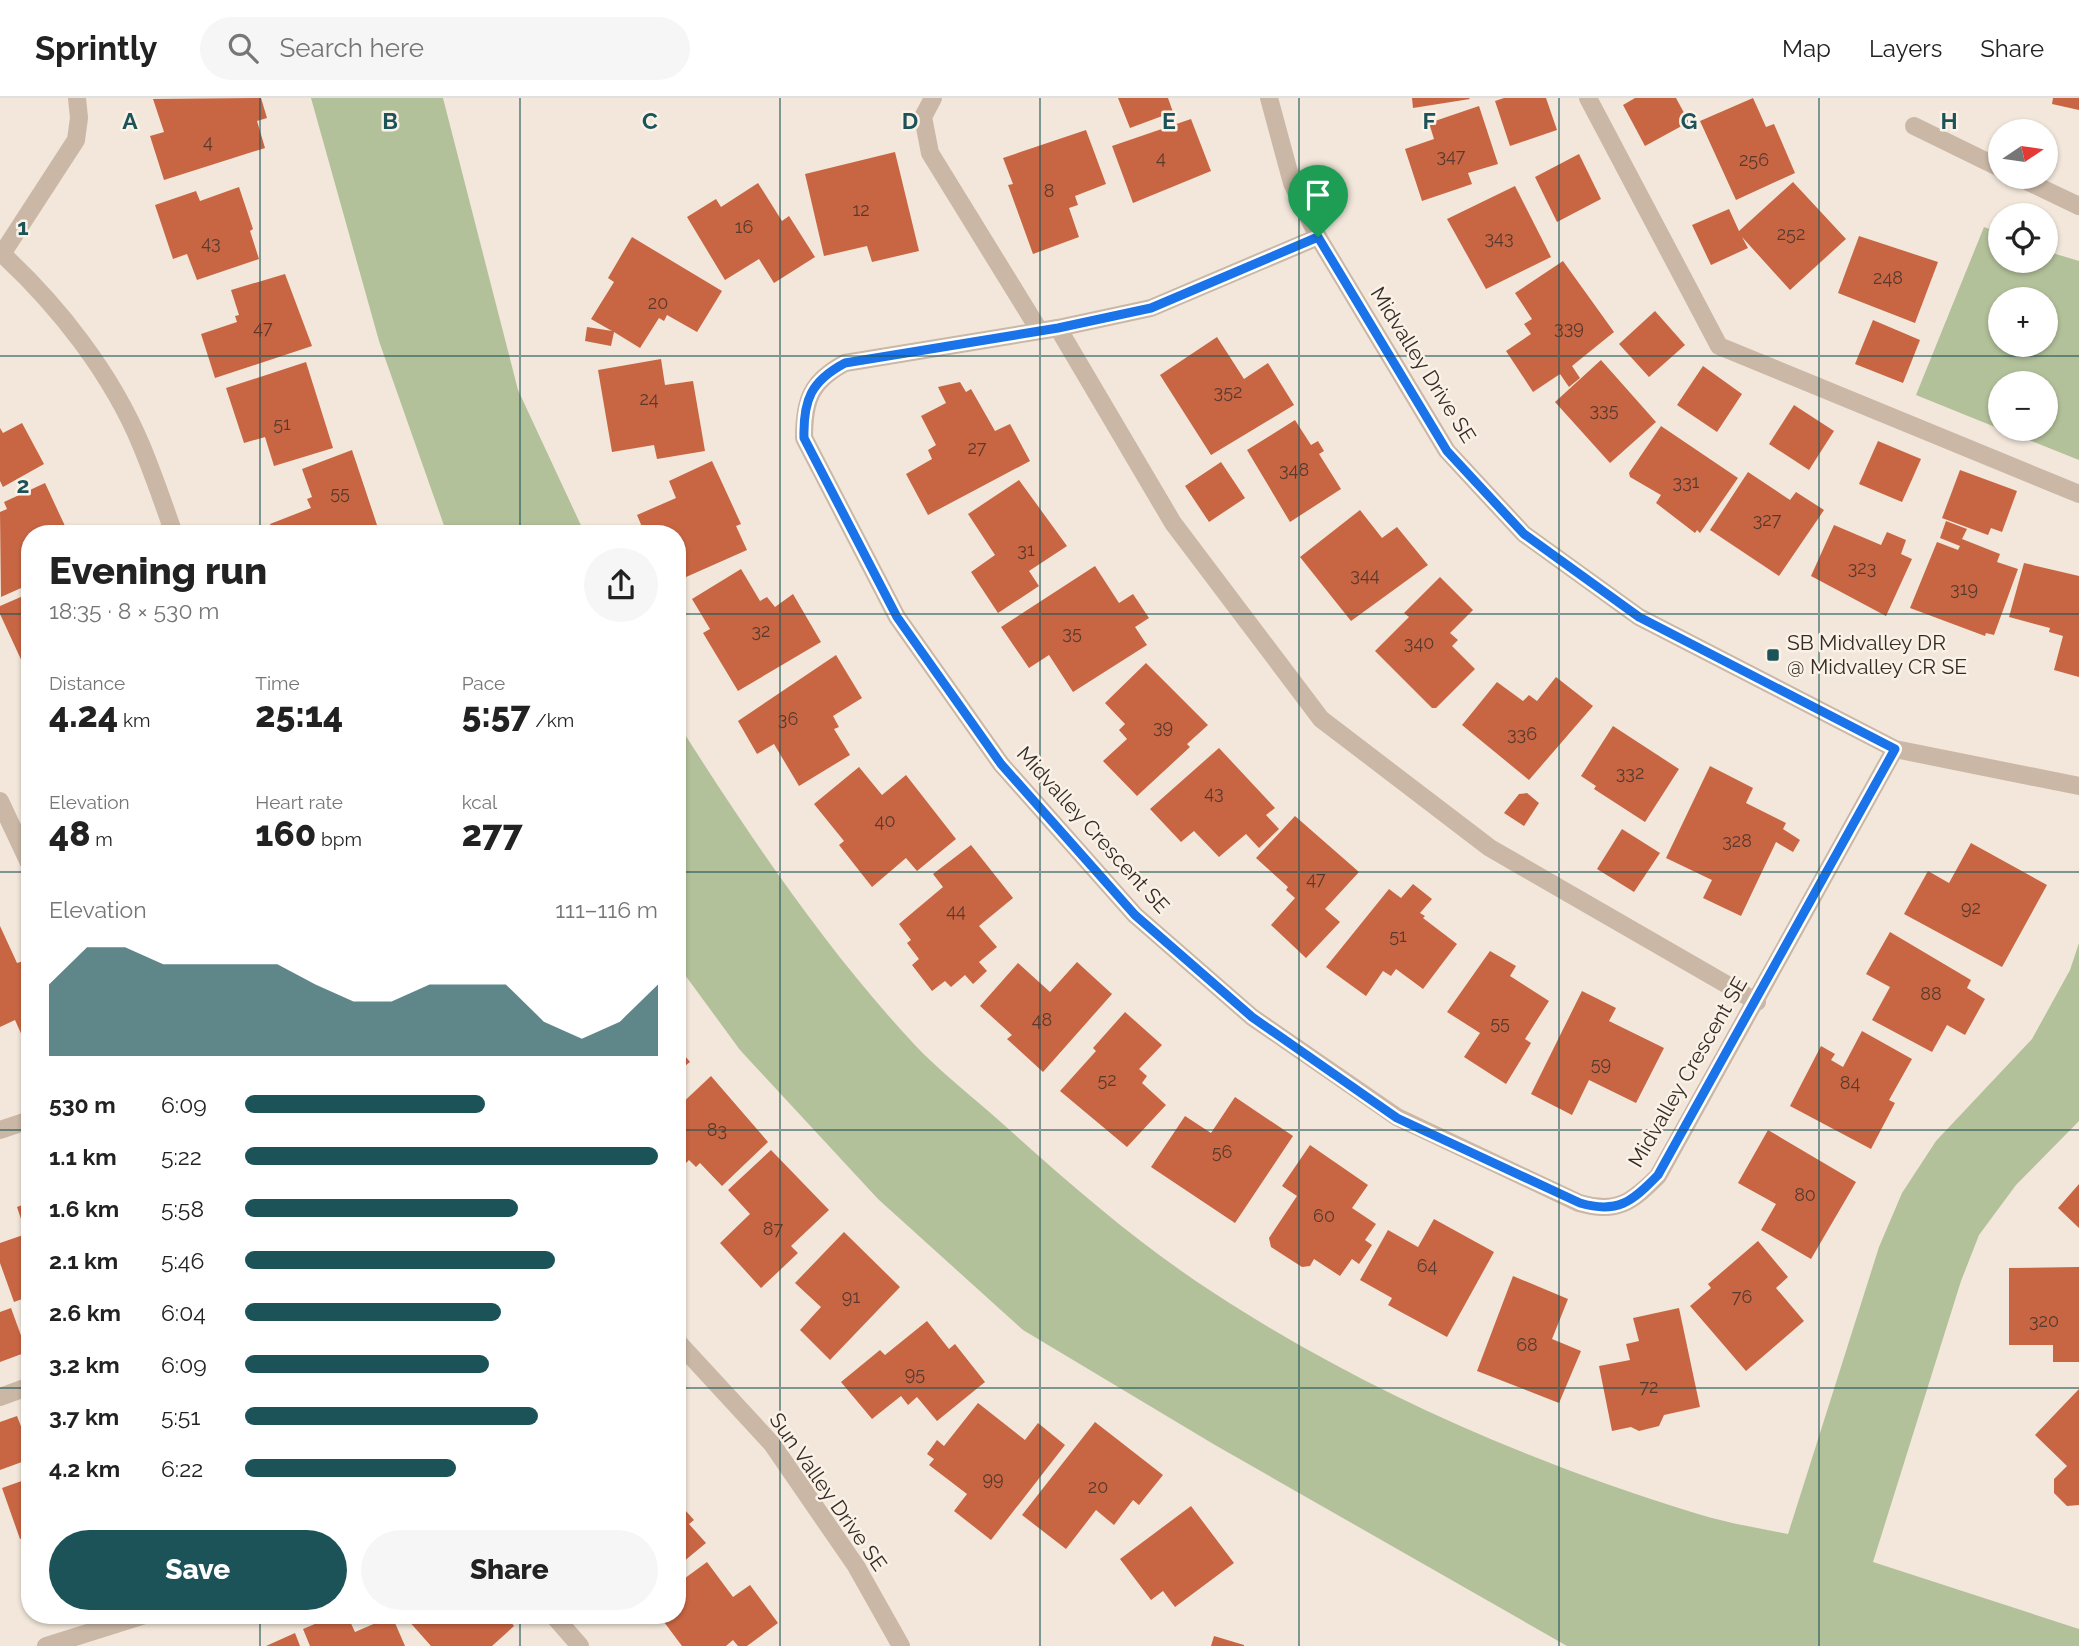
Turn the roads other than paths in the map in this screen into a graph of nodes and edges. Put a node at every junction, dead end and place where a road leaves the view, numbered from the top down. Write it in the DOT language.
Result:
graph roads {
  1 [pos="77,98"];
  2 [pos="933,98"];
  3 [pos="1269,98"];
  4 [pos="1588,98"];
  5 [pos="1914,126"];
  6 [pos="1988,162"];
  7 [pos="2043,189"];
  8 [pos="2079,206"];
  9 [pos="1318,237"];
  10 [pos="1,253"];
  11 [pos="1058,328"];
  12 [pos="1039,330"];
  13 [pos="2079,494"];
  14 [pos="171,525"];
  15 [pos="1895,749"];
  16 [pos="2079,786"];
  17 [pos="1,805"];
  18 [pos="21,846"];
  19 [pos="1757,1002"];
  20 [pos="21,1123"];
  21 [pos="0,1130"];
  22 [pos="686,1351"];
  23 [pos="21,1389"];
  24 [pos="0,1397"];
  25 [pos="116,1624"];
  26 [pos="561,1624"];
  27 [pos="46,1646"];
  28 [pos="580,1646"];
  29 [pos="901,1646"];
  1 -- 10 [label="street"];
  2 -- 12 [label="street"];
  3 -- 9 [label="street, Midvalley Drive SE"];
  4 -- 13 [label="street"];
  5 -- 6 [label="street"];
  7 -- 8 [label="street"];
  9 -- 11 [label="street, Midvalley Crescent SE"];
  9 -- 15 [label="street, Midvalley Drive SE"];
  10 -- 14 [label="street"];
  11 -- 12 [label="street, Midvalley Crescent SE"];
  11 -- 19 [label="street"];
  12 -- 19 [label="street, Midvalley Crescent SE"];
  15 -- 16 [label="street, Midvalley Drive SE"];
  15 -- 19 [label="street, Midvalley Crescent SE"];
  17 -- 18 [label="street"];
  20 -- 21 [label="street"];
  22 -- 29 [label="street, Sun Valley Drive SE"];
  23 -- 24 [label="street"];
  25 -- 27 [label="street"];
  26 -- 28 [label="street"];
}
